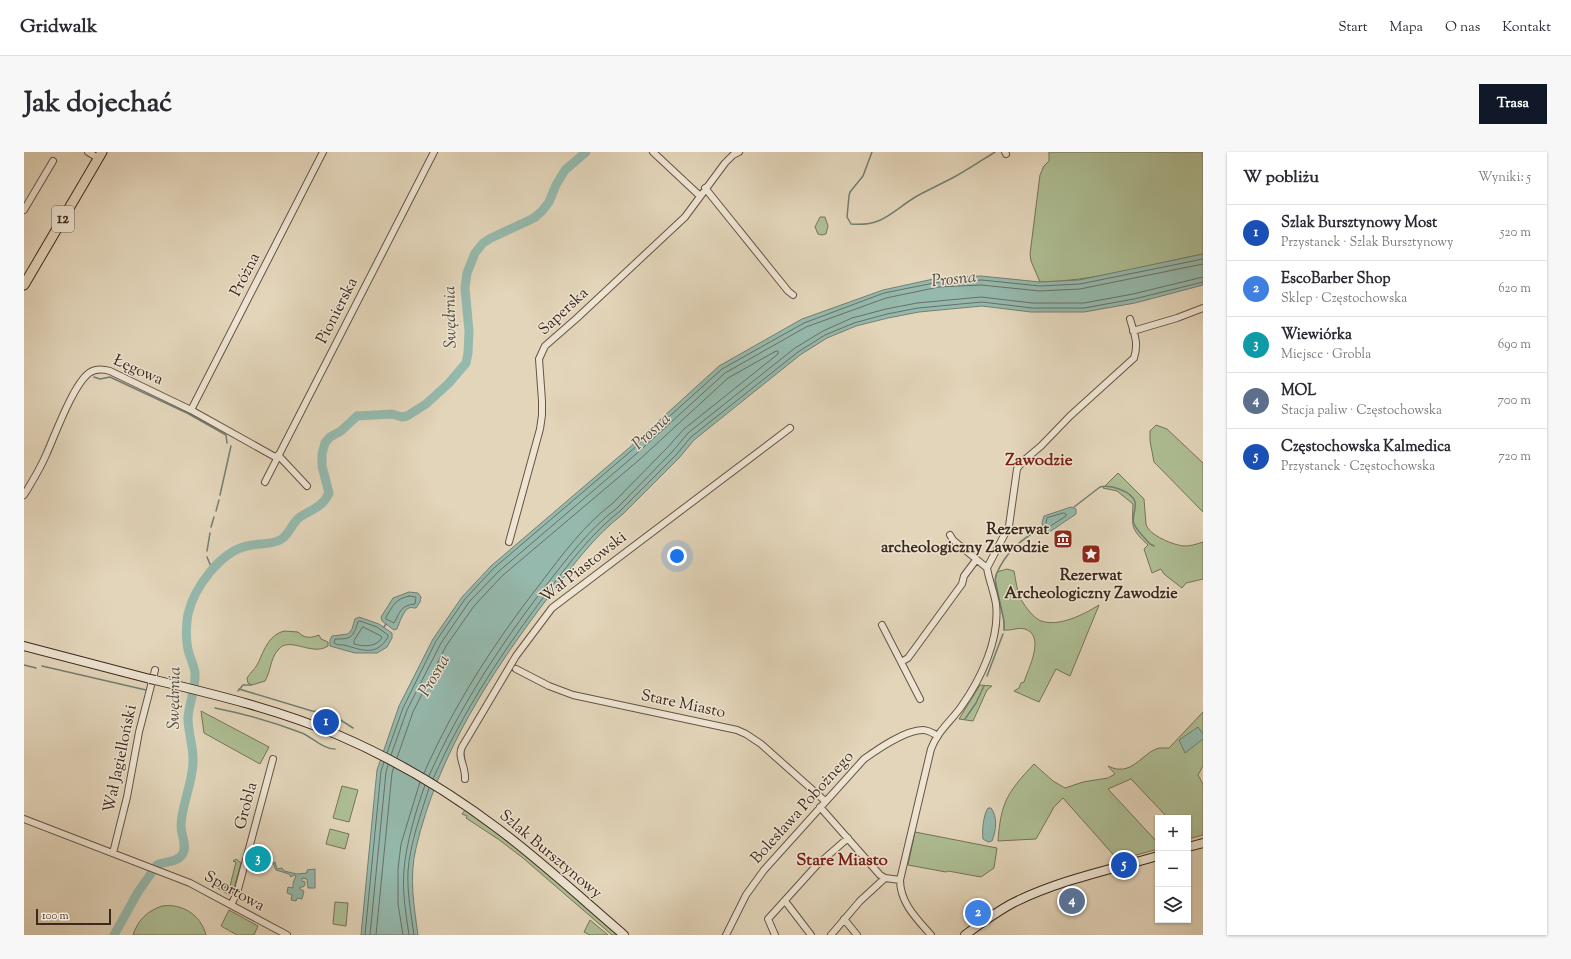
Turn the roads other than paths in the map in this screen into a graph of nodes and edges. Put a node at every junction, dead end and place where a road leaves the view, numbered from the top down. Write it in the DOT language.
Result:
graph roads {
  1 [pos="88,152"];
  2 [pos="323,152"];
  3 [pos="434,152"];
  4 [pos="653,152"];
  5 [pos="738,152"];
  6 [pos="100,155"];
  7 [pos="53,161"];
  8 [pos="705,188"];
  9 [pos="700,196"];
  10 [pos="24,210"];
  11 [pos="24,285"];
  12 [pos="793,295"];
  13 [pos="1203,308"];
  14 [pos="1130,319"];
  15 [pos="1134,331"];
  16 [pos="191,410"];
  17 [pos="790,428"];
  18 [pos="278,456"];
  19 [pos="265,482"];
  20 [pos="307,486"];
  21 [pos="24,495"];
  22 [pos="950,535"];
  23 [pos="509,542"];
  24 [pos="976,560"];
  25 [pos="987,568"];
  26 [pos="882,625"];
  27 [pos="24,647"];
  28 [pos="901,662"];
  29 [pos="516,669"];
  30 [pos="155,670"];
  31 [pos="920,699"];
  32 [pos="938,736"];
  33 [pos="273,759"];
  34 [pos="465,779"];
  35 [pos="825,801"];
  36 [pos="820,807"];
  37 [pos="24,819"];
  38 [pos="848,838"];
  39 [pos="1203,843"];
  40 [pos="1191,846"];
  41 [pos="113,853"];
  42 [pos="1155,857"];
  43 [pos="885,878"];
  44 [pos="900,880"];
  45 [pos="785,901"];
  46 [pos="231,905"];
  47 [pos="844,919"];
  48 [pos="727,934"];
  49 [pos="287,935"];
  50 [pos="624,935"];
  51 [pos="775,935"];
  52 [pos="811,935"];
  53 [pos="831,935"];
  54 [pos="857,935"];
  55 [pos="931,935"];
  56 [pos="965,935"];
  1 -- 6 [label="street"];
  2 -- 16 [label="street, Próżna"];
  3 -- 18 [label="street, Pionierska"];
  4 -- 9 [label="street"];
  5 -- 8 [label="street, Saperska"];
  6 -- 11 [label="main road, 12"];
  7 -- 10 [label="street"];
  8 -- 9 [label="street, Saperska"];
  8 -- 12 [label="street"];
  9 -- 23 [label="street, Saperska"];
  13 -- 15 [label="street"];
  14 -- 15 [label="street"];
  15 -- 25 [label="street"];
  16 -- 18 [label="street, Łęgowa"];
  16 -- 21 [label="street, Łęgowa"];
  17 -- 34 [label="street, Wał Piastowski"];
  18 -- 19 [label="street, Pionierska"];
  18 -- 20 [label="street, Łęgowa"];
  22 -- 24 [label="street"];
  24 -- 25 [label="street"];
  24 -- 28 [label="street"];
  25 -- 32 [label="street"];
  26 -- 28 [label="street"];
  27 -- 50 [label="main road, Szlak Bursztynowy"];
  28 -- 31 [label="street"];
  29 -- 35 [label="street, Stare Miasto"];
  30 -- 41 [label="street, Wał Jagielloński"];
  32 -- 35 [label="street, Bolesława Pobożnego"];
  32 -- 44 [label="street"];
  33 -- 46 [label="street, Grobla"];
  35 -- 36 [label="street, Bolesława Pobożnego"];
  36 -- 38 [label="street"];
  36 -- 48 [label="street, Bolesława Pobożnego"];
  37 -- 41 [label="street"];
  38 -- 43 [label="street"];
  38 -- 45 [label="street"];
  39 -- 40 [label="main road"];
  41 -- 46 [label="street, Sportowa"];
  42 -- 56 [label="main road"];
  43 -- 44 [label="street"];
  43 -- 47 [label="street"];
  44 -- 55 [label="street"];
  45 -- 51 [label="street"];
  45 -- 52 [label="street"];
  46 -- 49 [label="street, Sportowa"];
  47 -- 53 [label="street"];
  47 -- 54 [label="street"];
}
